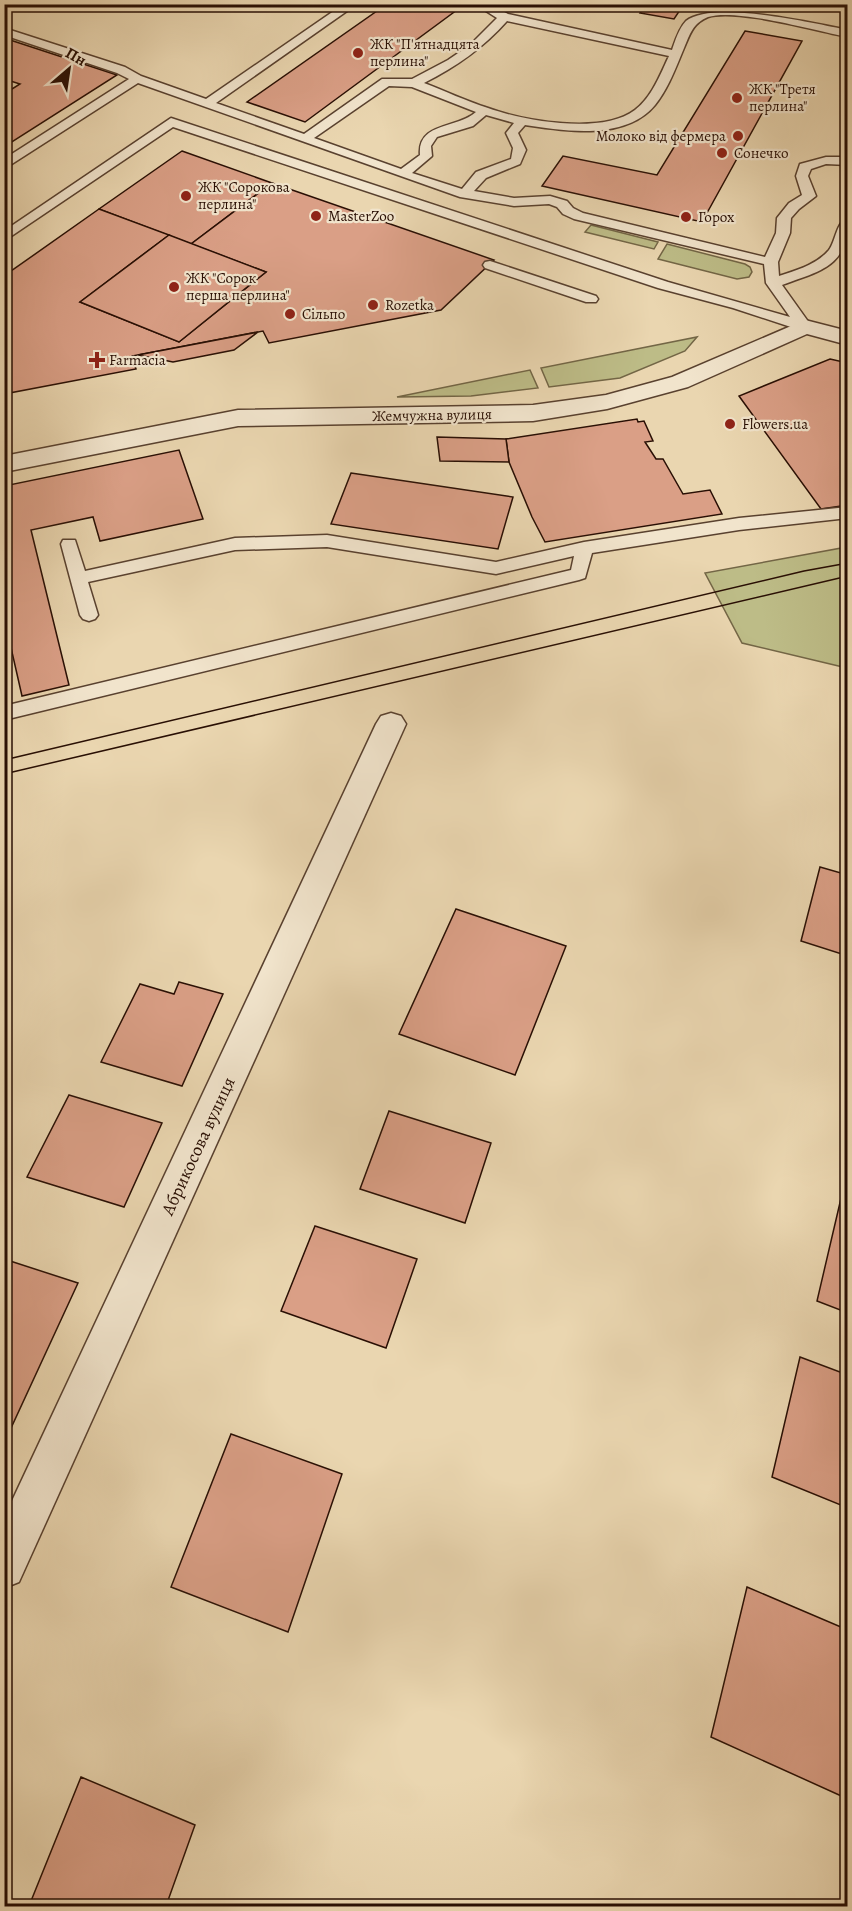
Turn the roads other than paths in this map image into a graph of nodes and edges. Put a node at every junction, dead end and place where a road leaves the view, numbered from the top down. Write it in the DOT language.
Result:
graph roads {
  1 [pos="352,4"];
  2 [pos="480,4"];
  3 [pos="504,17"];
  4 [pos="4,31"];
  5 [pos="848,34"];
  6 [pos="674,54"];
  7 [pos="137,79"];
  8 [pos="414,83"];
  9 [pos="207,104"];
  10 [pos="484,111"];
  11 [pos="522,122"];
  12 [pos="848,129"];
  13 [pos="848,138"];
  14 [pos="305,139"];
  15 [pos="848,145"];
  16 [pos="841,160"];
  17 [pos="4,165"];
  18 [pos="403,174"];
  19 [pos="465,194"];
  20 [pos="848,222"];
  21 [pos="4,237"];
  22 [pos="771,262"];
  23 [pos="490,265"];
  24 [pos="773,283"];
  25 [pos="591,299"];
  26 [pos="805,327"];
  27 [pos="848,338"];
  28 [pos="4,464"];
  29 [pos="848,512"];
  30 [pos="69,544"];
  31 [pos="584,548"];
  32 [pos="79,578"];
  33 [pos="89,615"];
  34 [pos="5,712"];
  35 [pos="391,724"];
  36 [pos="4,1567"];
  1 -- 9 [label="lane"];
  2 -- 3 [label="lane"];
  3 -- 6 [label="lane"];
  3 -- 8 [label="lane"];
  4 -- 7 [label="lane"];
  5 -- 6 [label="lane"];
  6 -- 11 [label="lane"];
  7 -- 9 [label="lane"];
  7 -- 17 [label="lane"];
  8 -- 10 [label="lane"];
  8 -- 14 [label="lane"];
  9 -- 14 [label="lane"];
  10 -- 11 [label="lane"];
  10 -- 18 [label="lane"];
  11 -- 19 [label="lane"];
  12 -- 13 [label="lane"];
  14 -- 18 [label="lane"];
  15 -- 16 [label="lane"];
  16 -- 22 [label="lane"];
  18 -- 19 [label="lane"];
  19 -- 22 [label="lane"];
  20 -- 24 [label="lane"];
  21 -- 26 [label="lane"];
  22 -- 24 [label="lane"];
  23 -- 25 [label="lane"];
  24 -- 26 [label="lane"];
  26 -- 27 [label="street"];
  26 -- 28 [label="street, Жемчужна вулиця"];
  29 -- 31 [label="lane"];
  30 -- 32 [label="lane"];
  31 -- 32 [label="lane"];
  31 -- 34 [label="lane"];
  32 -- 33 [label="lane"];
  35 -- 36 [label="street, Абрикосова вулиця"];
}
